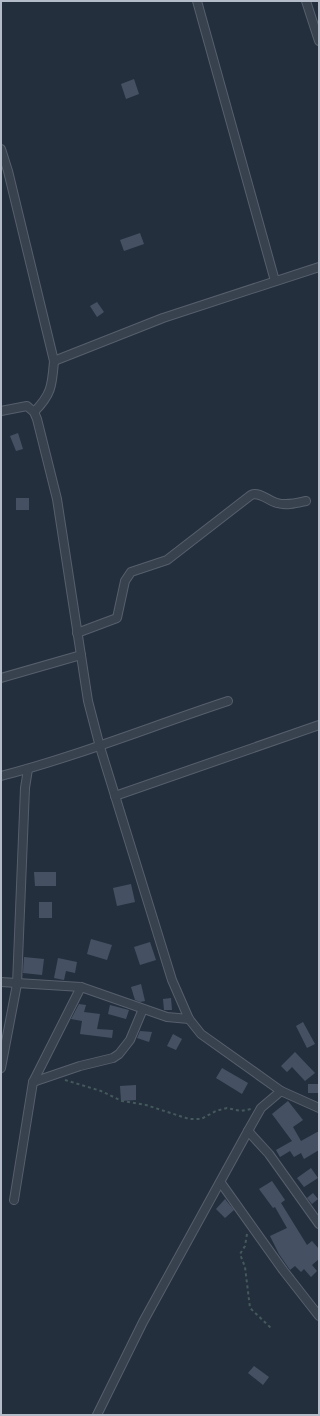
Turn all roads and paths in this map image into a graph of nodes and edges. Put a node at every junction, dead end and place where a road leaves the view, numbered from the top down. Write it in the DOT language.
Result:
graph roads {
  1 [pos="197,1"];
  2 [pos="306,1"];
  3 [pos="319,41"];
  4 [pos="1,149"];
  5 [pos="319,267"];
  6 [pos="275,281"];
  7 [pos="54,361"];
  8 [pos="1,411"];
  9 [pos="34,412"];
  10 [pos="306,501"];
  11 [pos="77,633"];
  12 [pos="80,655"];
  13 [pos="1,678"];
  14 [pos="228,701"];
  15 [pos="319,725"];
  16 [pos="100,747"];
  17 [pos="28,769"];
  18 [pos="1,776"];
  19 [pos="115,796"];
  20 [pos="1,982"];
  21 [pos="17,984"];
  22 [pos="81,987"];
  23 [pos="143,1009"];
  24 [pos="189,1019"];
  25 [pos="1,1068"];
  26 [pos="52,1076"];
  27 [pos="33,1082"];
  28 [pos="281,1091"];
  29 [pos="261,1108"];
  30 [pos="319,1108"];
  31 [pos="248,1131"];
  32 [pos="221,1183"];
  33 [pos="14,1200"];
  34 [pos="250,1223"];
  35 [pos="319,1224"];
  36 [pos="319,1316"];
  37 [pos="272,1329"];
  38 [pos="97,1415"];
  1 -- 6 [label="street"];
  2 -- 3 [label="street"];
  4 -- 7 [label="street"];
  5 -- 6 [label="street"];
  6 -- 7 [label="street"];
  7 -- 9 [label="street"];
  8 -- 9 [label="street"];
  9 -- 11 [label="street"];
  10 -- 11 [label="street"];
  11 -- 12 [label="street"];
  12 -- 13 [label="street"];
  12 -- 16 [label="street"];
  14 -- 16 [label="street"];
  15 -- 19 [label="street"];
  16 -- 17 [label="street"];
  16 -- 19 [label="street"];
  17 -- 18 [label="street"];
  17 -- 21 [label="street"];
  19 -- 24 [label="street"];
  20 -- 21 [label="street"];
  21 -- 22 [label="street"];
  21 -- 25 [label="street"];
  22 -- 23 [label="street"];
  22 -- 27 [label="street"];
  23 -- 24 [label="street"];
  23 -- 26 [label="street"];
  24 -- 28 [label="street"];
  26 -- 27 [label="street"];
  26 -- 29 [label="path"];
  27 -- 33 [label="street"];
  28 -- 29 [label="street"];
  28 -- 30 [label="street"];
  29 -- 31 [label="street"];
  31 -- 32 [label="street"];
  31 -- 35 [label="street"];
  32 -- 34 [label="street"];
  32 -- 38 [label="street"];
  34 -- 36 [label="street"];
  34 -- 37 [label="path"];
}
